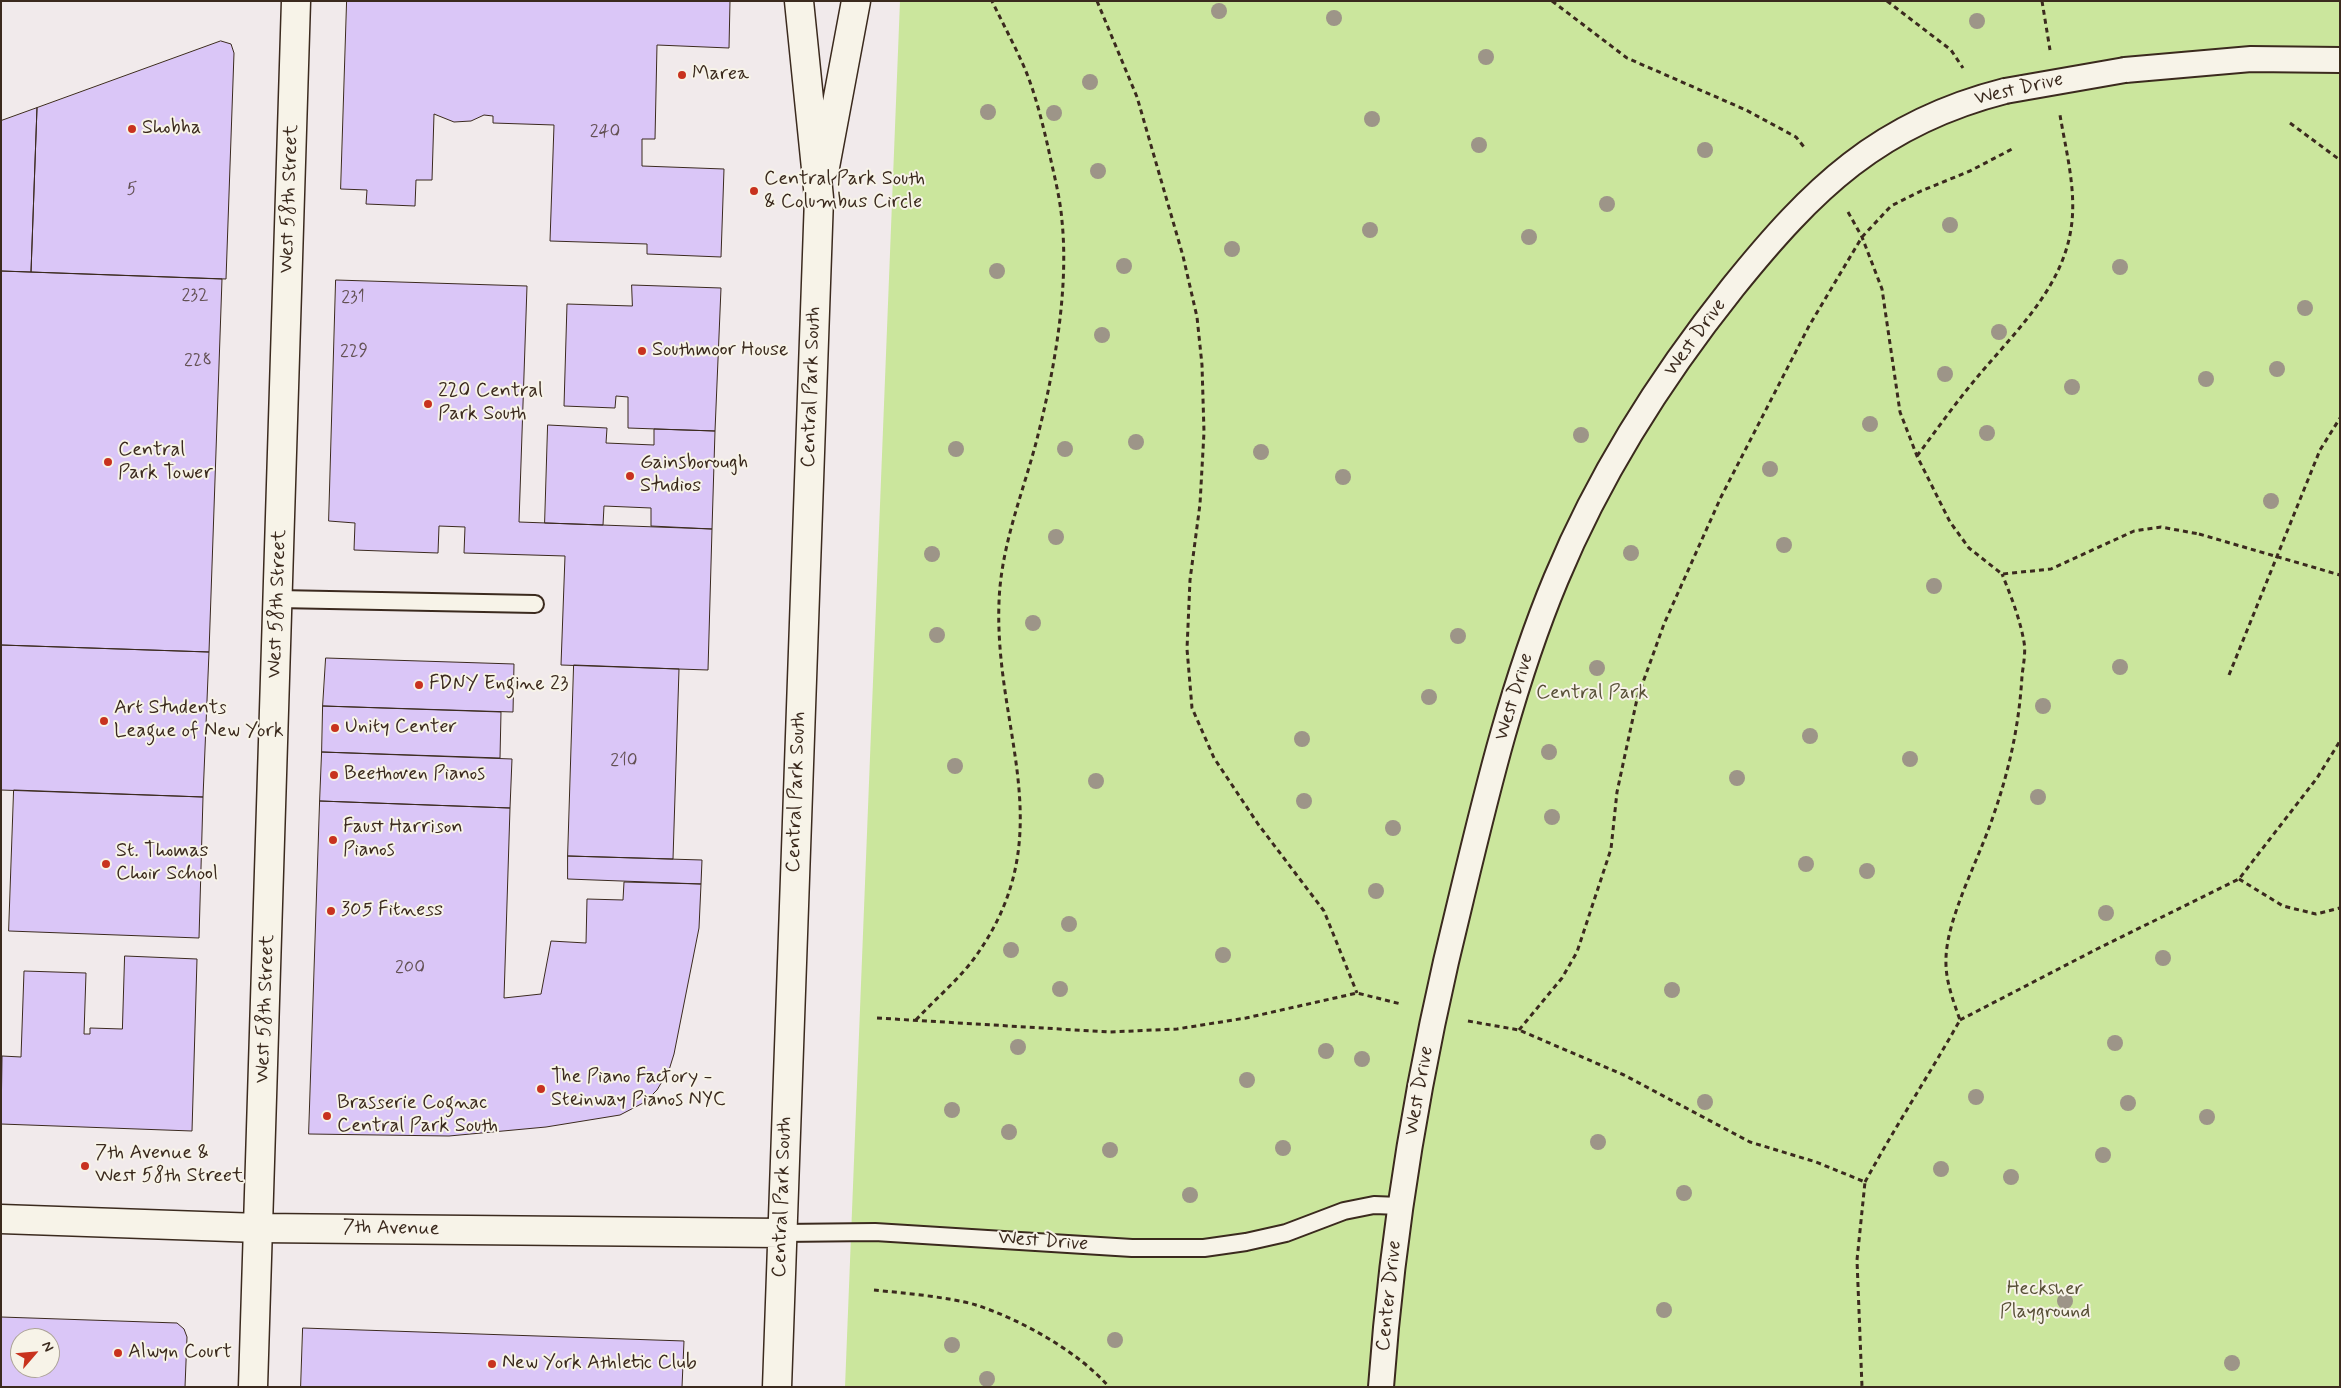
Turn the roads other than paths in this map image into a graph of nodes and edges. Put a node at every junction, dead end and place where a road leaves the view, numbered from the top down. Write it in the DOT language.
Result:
graph roads {
  1 [pos="296,1"];
  2 [pos="799,1"];
  3 [pos="856,1"];
  4 [pos="2340,60"];
  5 [pos="819,198"];
  6 [pos="278,599"];
  7 [pos="534,604"];
  8 [pos="1400,1206"];
  9 [pos="1,1219"];
  10 [pos="259,1228"];
  11 [pos="781,1233"];
  12 [pos="253,1387"];
  13 [pos="777,1387"];
  14 [pos="1381,1387"];
  1 -- 6 [label="main road, West 58th Street"];
  2 -- 5 [label="main road, Central Park South"];
  3 -- 5 [label="main road, Central Park South"];
  4 -- 8 [label="street, West Drive, bridge"];
  5 -- 11 [label="main road, Central Park South"];
  6 -- 7 [label="lane"];
  6 -- 10 [label="main road, West 58th Street"];
  8 -- 11 [label="lane, West Drive"];
  8 -- 14 [label="street, Center Drive"];
  9 -- 10 [label="main road, 7th Avenue"];
  10 -- 11 [label="main road, 7th Avenue"];
  10 -- 12 [label="main road, West 58th Street"];
  11 -- 13 [label="main road, Central Park South"];
}
